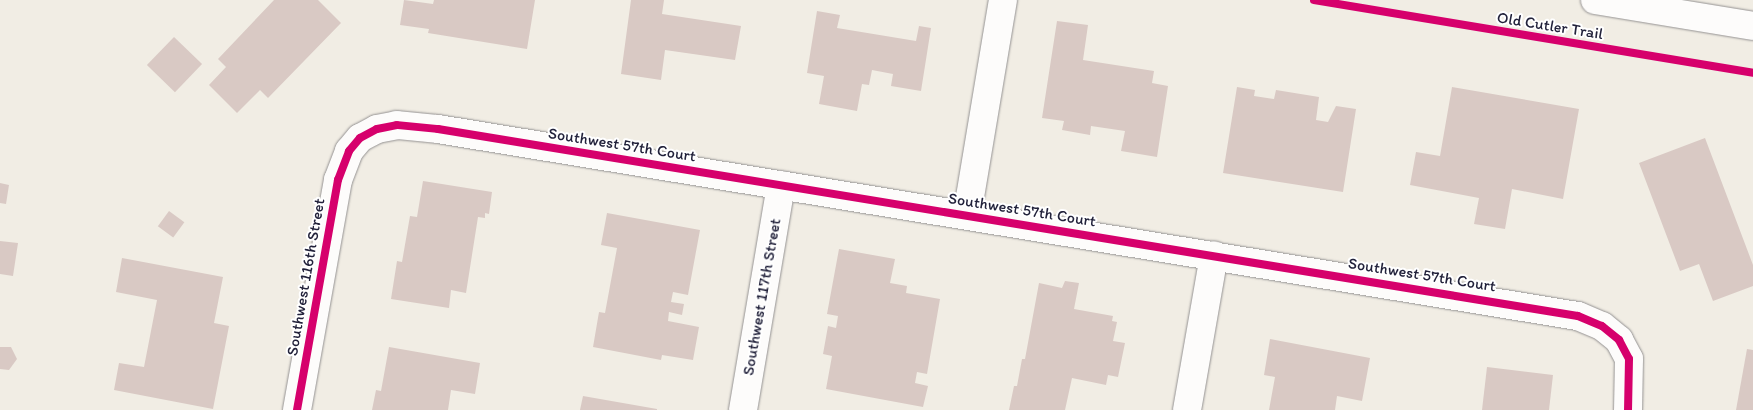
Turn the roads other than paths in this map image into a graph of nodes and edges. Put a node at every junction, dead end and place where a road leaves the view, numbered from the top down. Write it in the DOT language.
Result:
graph roads {
  1 [pos="1003,0"];
  2 [pos="1595,0"];
  3 [pos="1753,26"];
  4 [pos="349,151"];
  5 [pos="781,185"];
  6 [pos="968,215"];
  7 [pos="1214,255"];
  8 [pos="297,410"];
  9 [pos="743,410"];
  10 [pos="1187,410"];
  11 [pos="1628,410"];
  1 -- 6 [label="street"];
  2 -- 3 [label="street"];
  4 -- 5 [label="street, Southwest 57th Court"];
  4 -- 8 [label="street, Southwest 116th Street"];
  5 -- 6 [label="street, Southwest 57th Court"];
  5 -- 9 [label="street, Southwest 117th Street"];
  6 -- 7 [label="street, Southwest 57th Court"];
  7 -- 10 [label="street"];
  7 -- 11 [label="street, Southwest 57th Court"];
}
